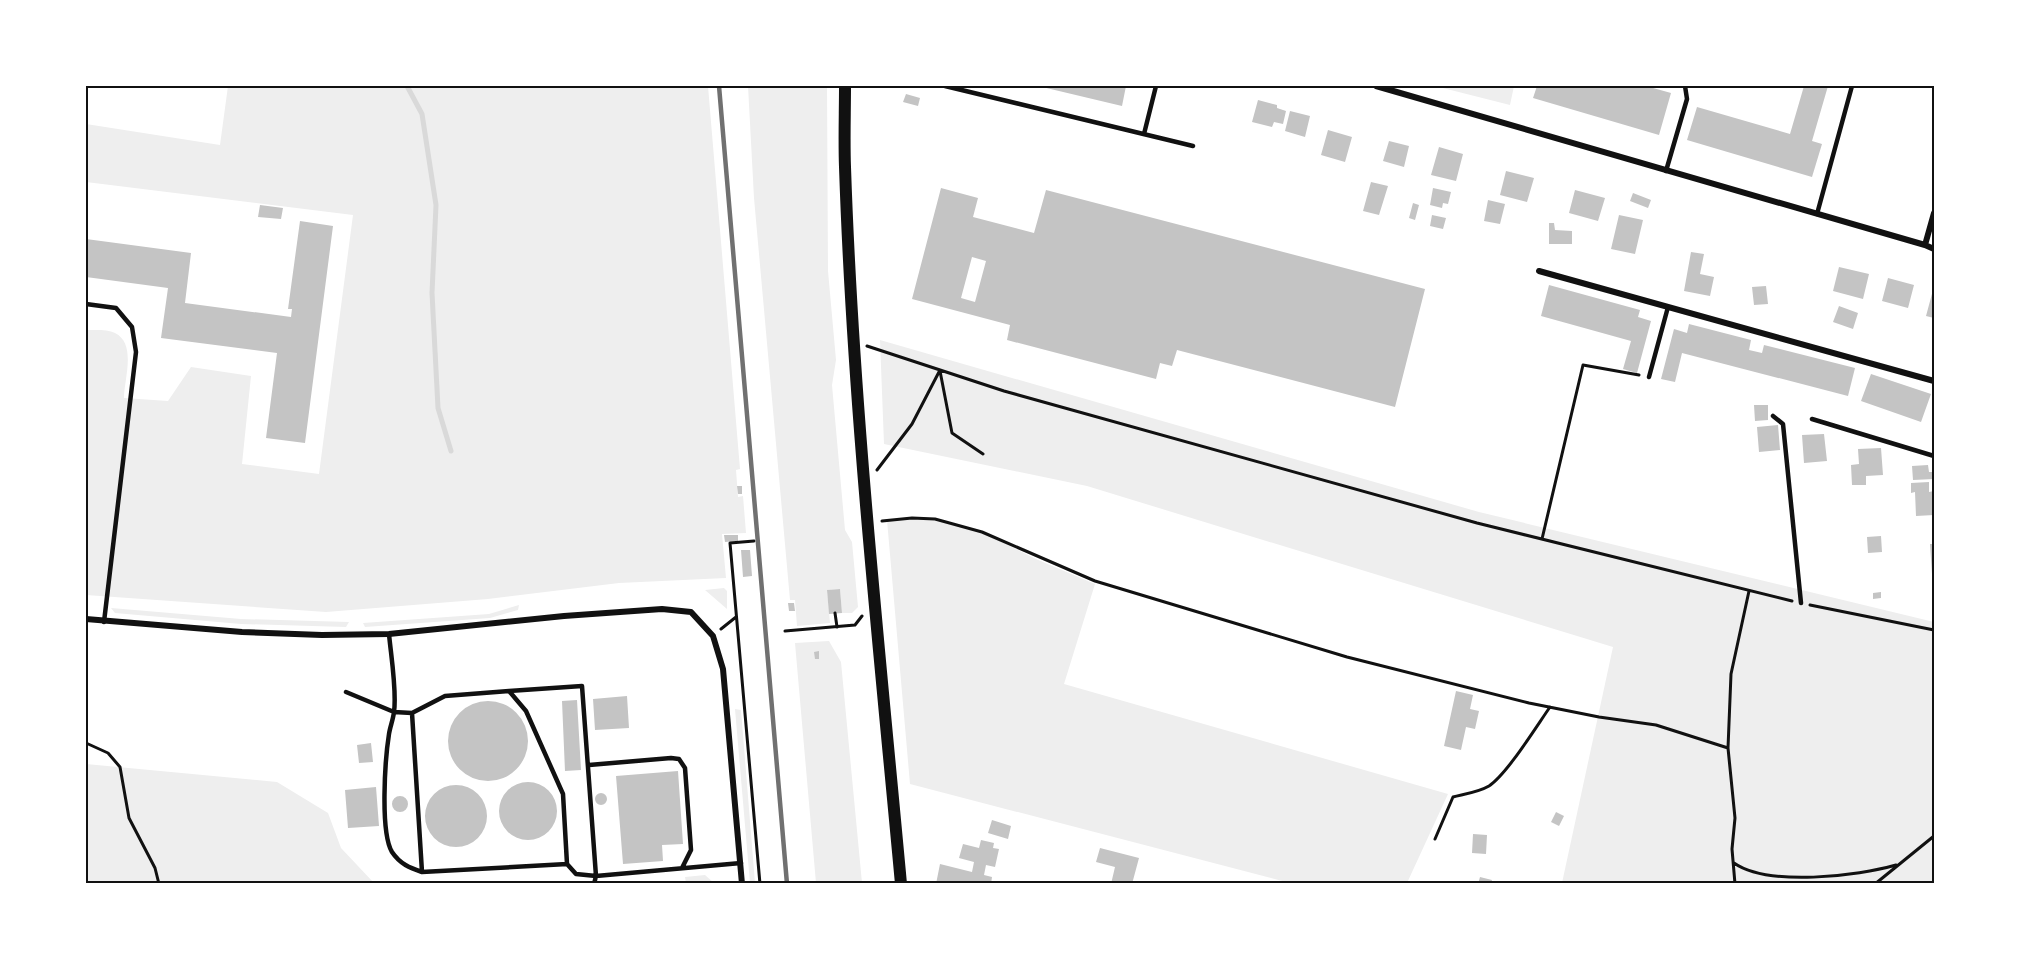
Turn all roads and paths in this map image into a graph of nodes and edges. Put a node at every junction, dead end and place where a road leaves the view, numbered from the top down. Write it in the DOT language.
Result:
graph roads {
  1 [pos="845,86"];
  2 [pos="945,86"];
  3 [pos="1156,86"];
  4 [pos="1376,86"];
  5 [pos="1685,86"];
  6 [pos="1852,86"];
  7 [pos="1144,134"];
  8 [pos="1193,146"];
  9 [pos="1666,171"];
  10 [pos="1935,213"];
  11 [pos="1817,214"];
  12 [pos="1925,245"];
  13 [pos="1935,249"];
  14 [pos="1539,271"];
  15 [pos="86,304"];
  16 [pos="1668,307"];
  17 [pos="854,342"];
  18 [pos="939,370"];
  19 [pos="1649,377"];
  20 [pos="1935,381"];
  21 [pos="1773,416"];
  22 [pos="1812,419"];
  23 [pos="983,454"];
  24 [pos="1935,456"];
  25 [pos="865,480"];
  26 [pos="868,523"];
  27 [pos="1542,539"];
  28 [pos="754,541"];
  29 [pos="745,542"];
  30 [pos="745,550"];
  31 [pos="1749,591"];
  32 [pos="1801,603"];
  33 [pos="835,613"];
  34 [pos="876,614"];
  35 [pos="736,617"];
  36 [pos="86,620"];
  37 [pos="104,622"];
  38 [pos="837,627"];
  39 [pos="1935,630"];
  40 [pos="785,631"];
  41 [pos="389,634"];
  42 [pos="713,636"];
  43 [pos="509,691"];
  44 [pos="346,692"];
  45 [pos="1551,707"];
  46 [pos="394,712"];
  47 [pos="412,713"];
  48 [pos="86,743"];
  49 [pos="1728,748"];
  50 [pos="589,765"];
  51 [pos="1935,836"];
  52 [pos="1435,839"];
  53 [pos="741,863"];
  54 [pos="1733,863"];
  55 [pos="567,864"];
  56 [pos="1896,865"];
  57 [pos="682,868"];
  58 [pos="422,872"];
  59 [pos="612,874"];
  60 [pos="596,876"];
  61 [pos="159,884"];
  62 [pos="594,884"];
  63 [pos="613,884"];
  64 [pos="742,884"];
  65 [pos="760,884"];
  66 [pos="901,884"];
  67 [pos="1735,884"];
  68 [pos="1875,884"];
  1 -- 17 [label="main road"];
  2 -- 7 [label="lane"];
  3 -- 7 [label="lane"];
  4 -- 9 [label="street"];
  5 -- 9 [label="lane"];
  6 -- 11 [label="lane"];
  7 -- 8 [label="lane"];
  9 -- 11 [label="street"];
  10 -- 12 [label="street"];
  11 -- 12 [label="street"];
  12 -- 13 [label="street"];
  14 -- 16 [label="street"];
  15 -- 37 [label="lane"];
  16 -- 19 [label="lane"];
  16 -- 20 [label="street"];
  17 -- 18 [label="path"];
  17 -- 25 [label="main road"];
  18 -- 23 [label="path"];
  18 -- 25 [label="path"];
  18 -- 27 [label="path"];
  19 -- 27 [label="path"];
  21 -- 32 [label="lane"];
  22 -- 24 [label="lane"];
  25 -- 26 [label="main road"];
  26 -- 34 [label="main road"];
  26 -- 45 [label="path"];
  27 -- 31 [label="path"];
  28 -- 29 [label="path"];
  29 -- 30 [label="path"];
  29 -- 35 [label="path"];
  31 -- 32 [label="path"];
  31 -- 49 [label="path"];
  32 -- 39 [label="path"];
  33 -- 38 [label="path"];
  34 -- 38 [label="path"];
  34 -- 66 [label="main road"];
  35 -- 42 [label="path"];
  35 -- 65 [label="path"];
  36 -- 37 [label="street"];
  37 -- 41 [label="street"];
  38 -- 40 [label="path"];
  41 -- 42 [label="street"];
  41 -- 46 [label="lane"];
  42 -- 53 [label="street"];
  43 -- 47 [label="lane"];
  43 -- 50 [label="lane"];
  43 -- 55 [label="lane"];
  44 -- 46 [label="lane"];
  45 -- 49 [label="path"];
  45 -- 52 [label="path"];
  46 -- 47 [label="lane"];
  46 -- 58 [label="lane"];
  47 -- 58 [label="lane"];
  48 -- 61 [label="path"];
  49 -- 54 [label="path"];
  50 -- 57 [label="lane"];
  50 -- 60 [label="lane"];
  51 -- 56 [label="path"];
  53 -- 57 [label="lane"];
  53 -- 64 [label="street"];
  54 -- 56 [label="path"];
  54 -- 67 [label="path"];
  55 -- 58 [label="lane"];
  55 -- 60 [label="lane"];
  56 -- 68 [label="path"];
  57 -- 59 [label="lane"];
  59 -- 60 [label="lane"];
  59 -- 63 [label="lane"];
  60 -- 62 [label="lane"];
}
